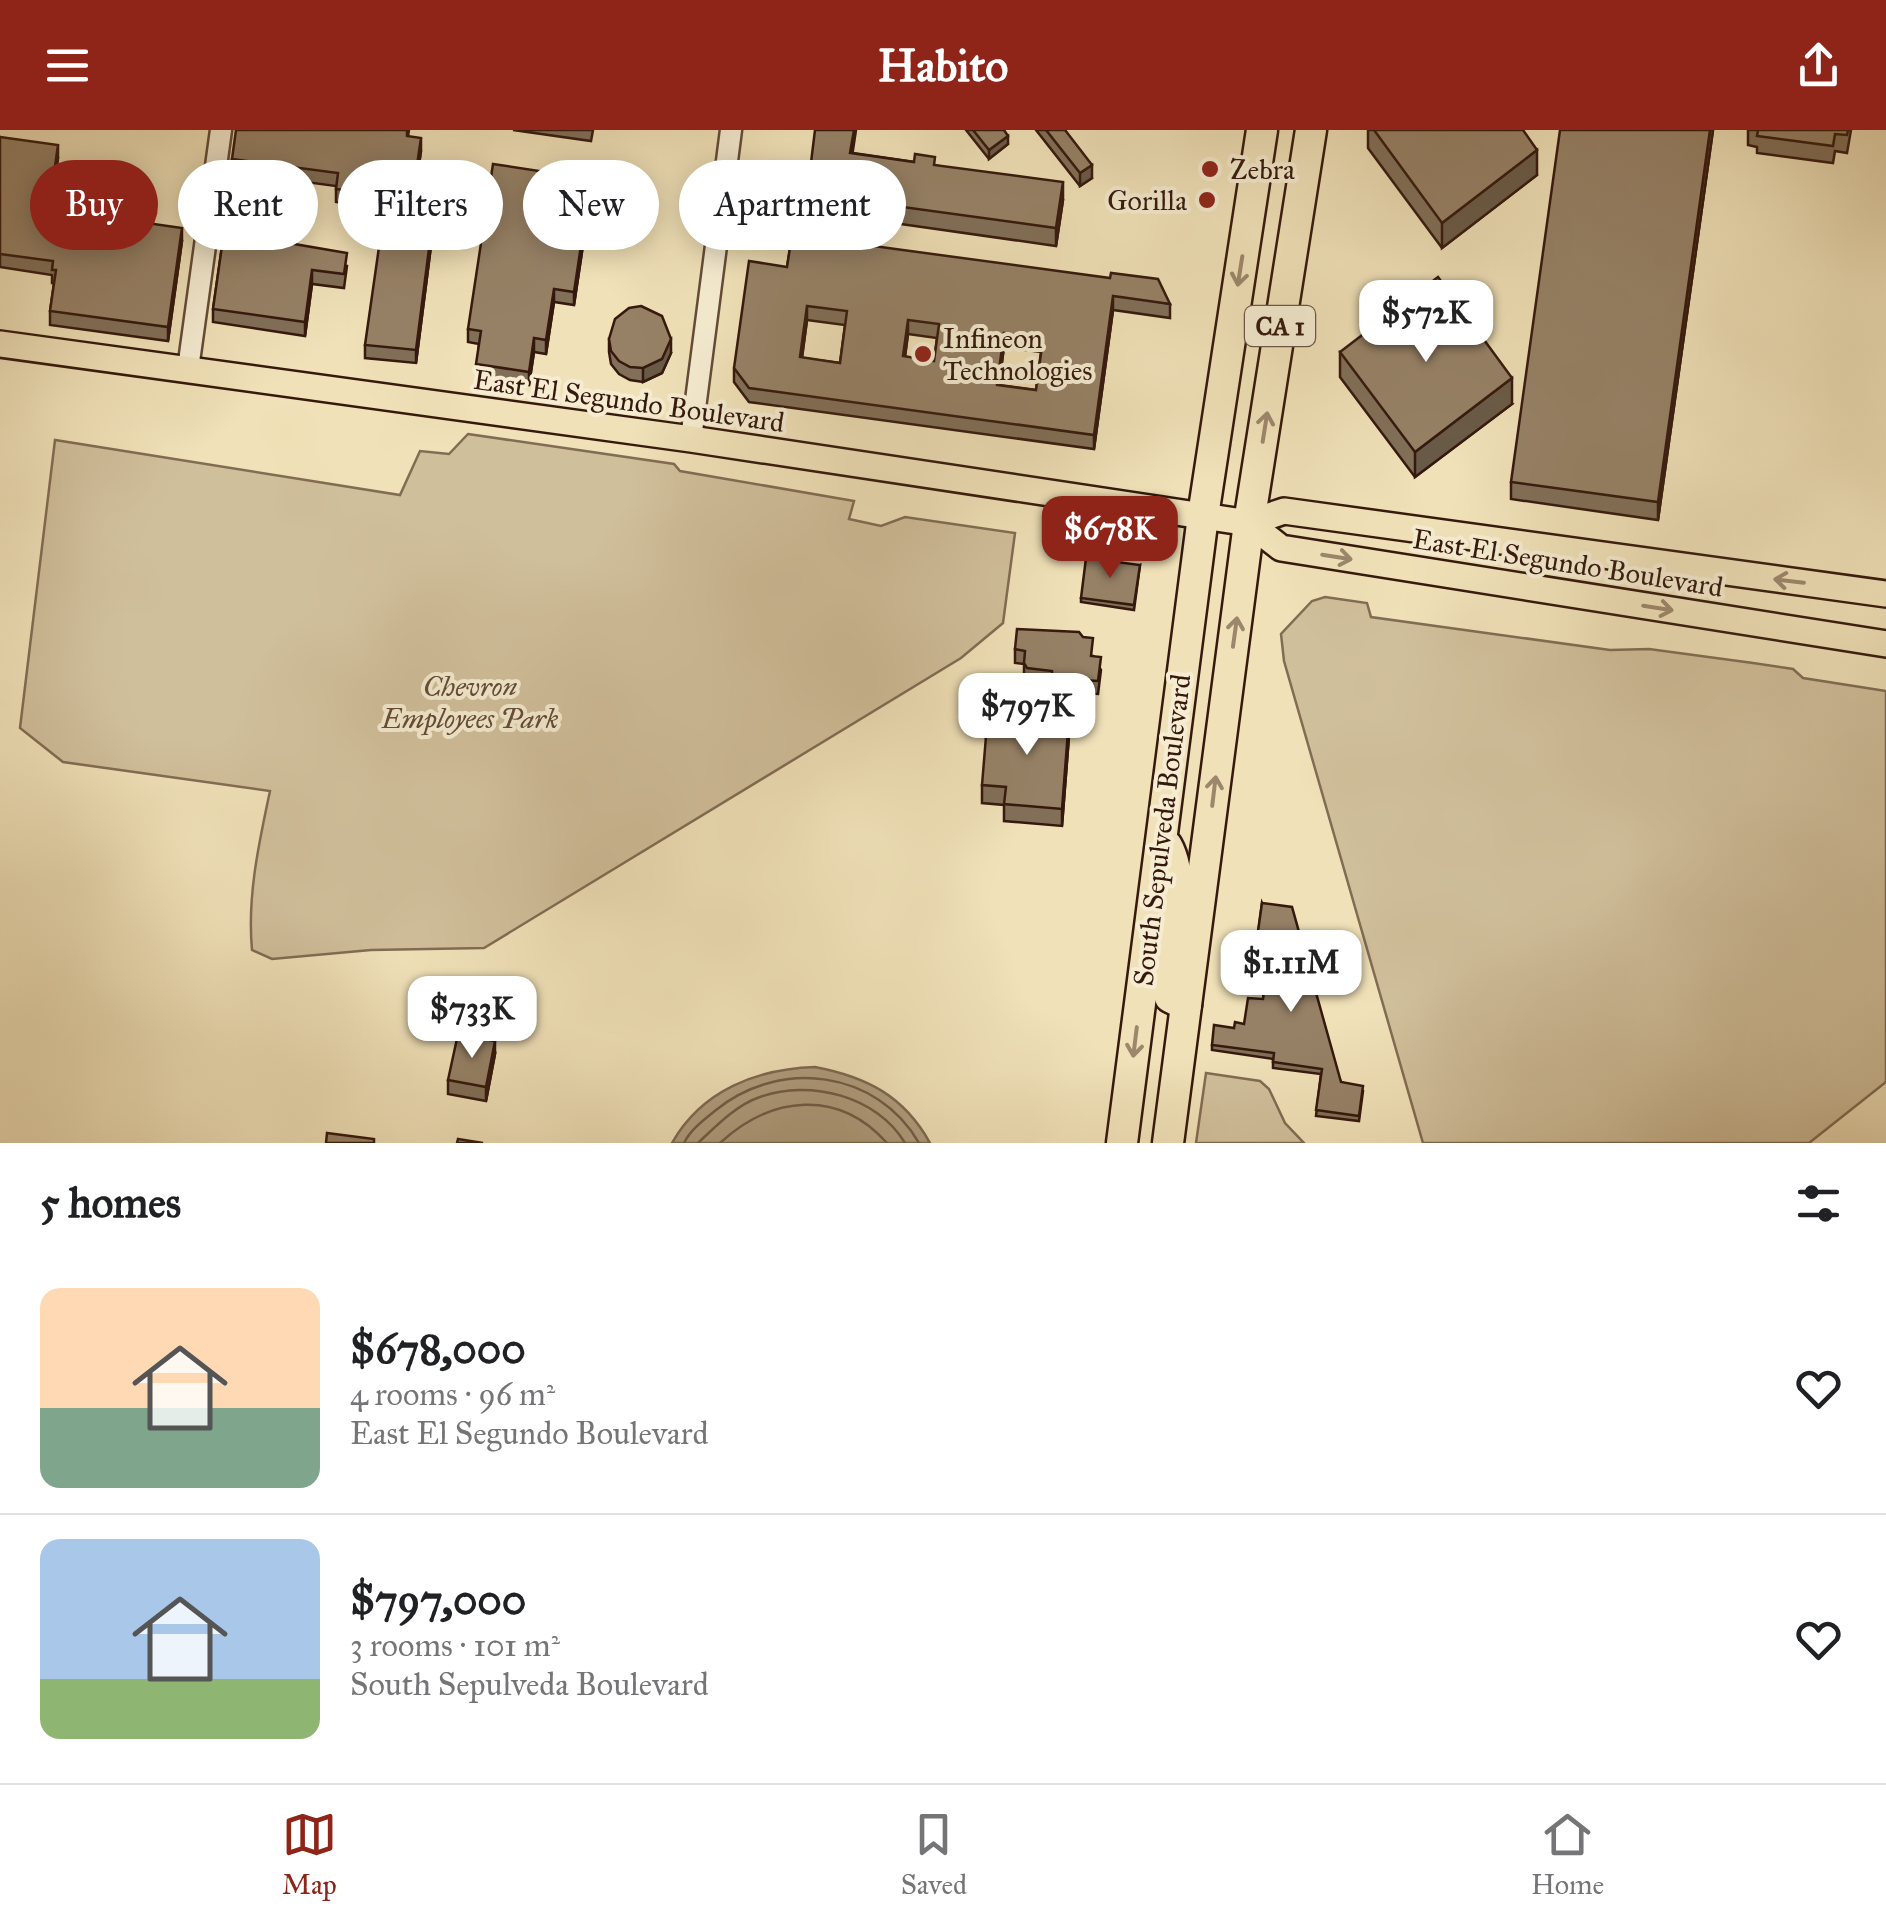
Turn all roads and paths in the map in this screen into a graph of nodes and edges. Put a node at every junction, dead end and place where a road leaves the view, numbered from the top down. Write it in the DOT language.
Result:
graph roads {
  1 [pos="221,130"];
  2 [pos="730,130"];
  3 [pos="1262,130"];
  4 [pos="1312,130"];
  5 [pos="0,344"];
  6 [pos="188,370"];
  7 [pos="691,439"];
  8 [pos="1203,516"];
  9 [pos="1249,523"];
  10 [pos="1886,594"];
  11 [pos="1886,644"];
  12 [pos="1161,835"];
  13 [pos="1186,1005"];
  14 [pos="1122,1143"];
  15 [pos="1168,1143"];
  1 -- 6 [label="street"];
  2 -- 7 [label="street"];
  3 -- 8 [label="highway, CA 1, one-way"];
  9 -- 4 [label="highway, CA 1, one-way"];
  5 -- 6 [label="main road, East El Segundo Boulevard"];
  6 -- 7 [label="main road, East El Segundo Boulevard"];
  7 -- 8 [label="main road, East El Segundo Boulevard"];
  8 -- 9 [label="main road, East El Segundo Boulevard"];
  8 -- 12 [label="highway, South Sepulveda Boulevard / CA 1"];
  10 -- 9 [label="main road, East El Segundo Boulevard, one-way"];
  9 -- 11 [label="main road, East El Segundo Boulevard, one-way"];
  13 -- 9 [label="highway, South Sepulveda Boulevard / CA 1, one-way"];
  12 -- 13 [label="highway"];
  12 -- 14 [label="highway, South Sepulveda Boulevard / CA 1, one-way"];
  13 -- 15 [label="highway, South Sepulveda Boulevard / CA 1"];
}
